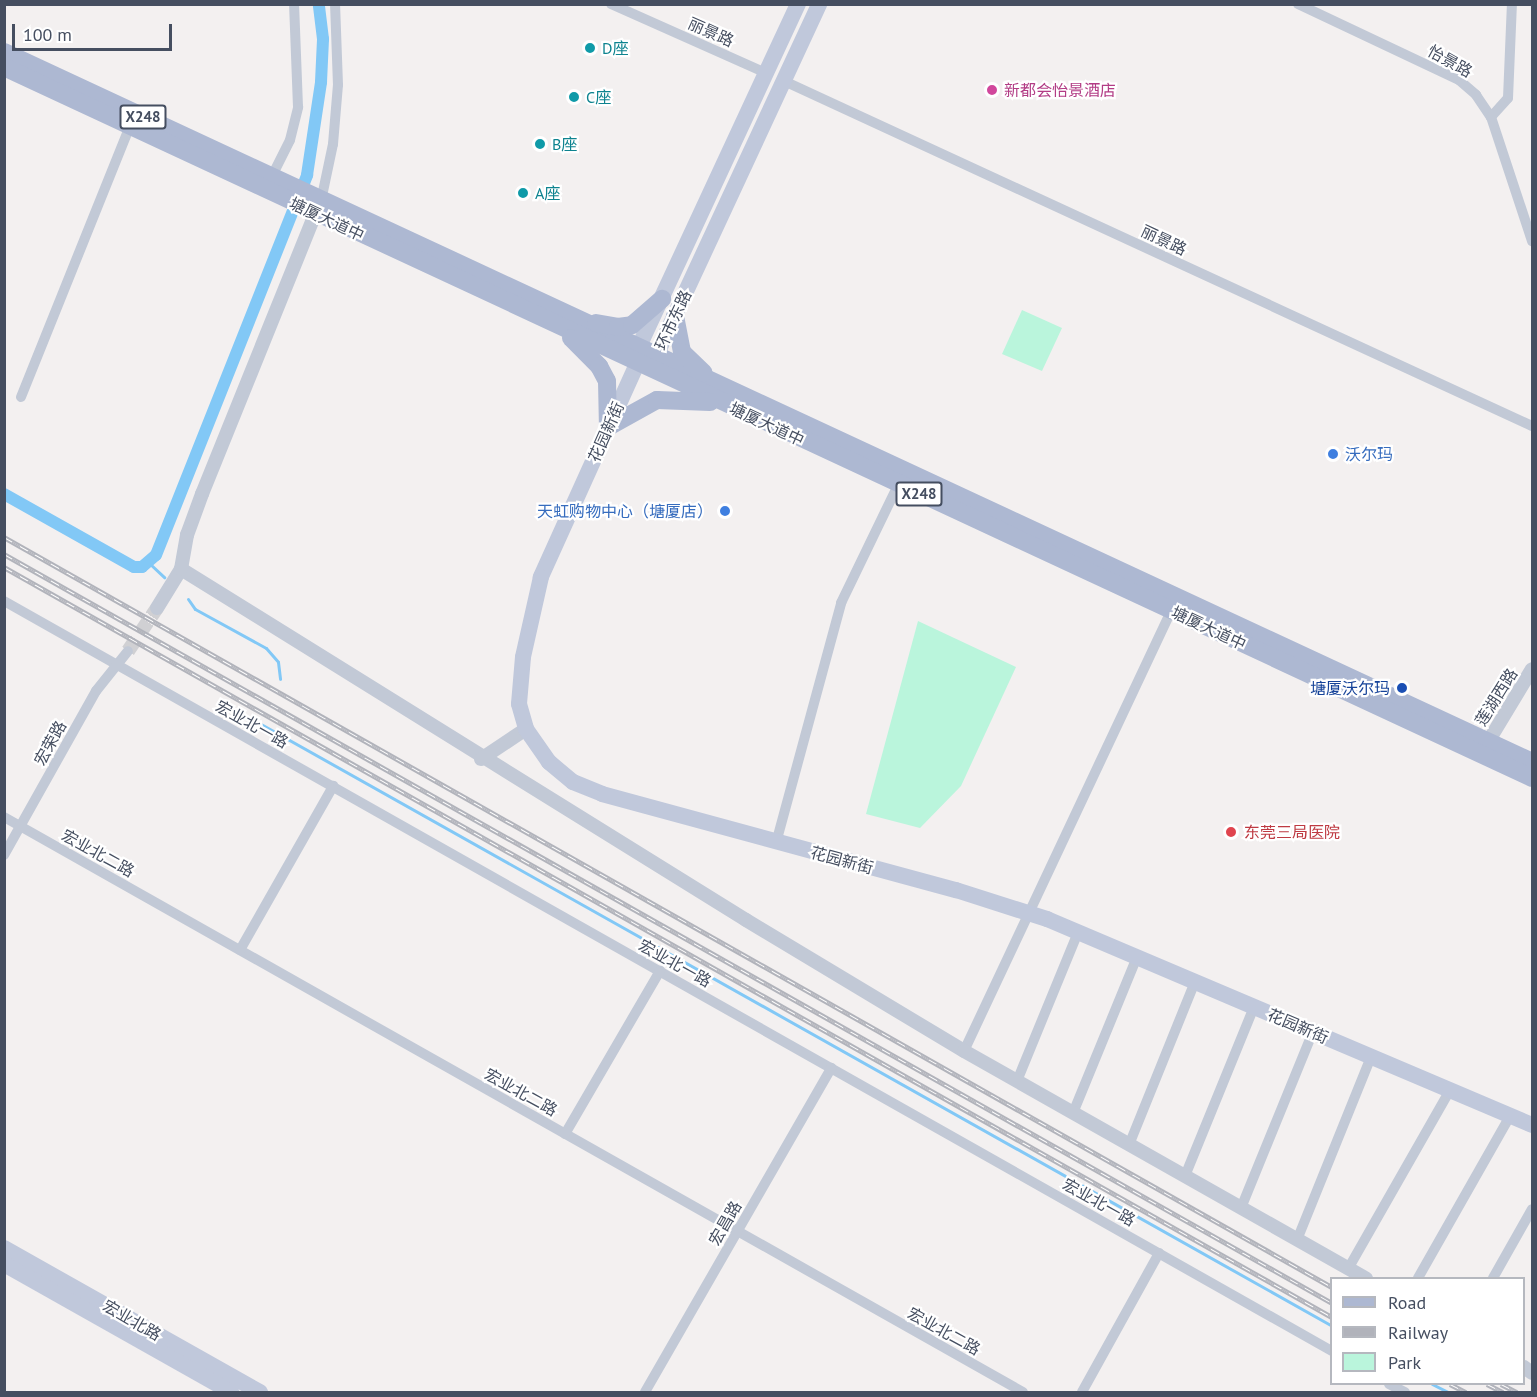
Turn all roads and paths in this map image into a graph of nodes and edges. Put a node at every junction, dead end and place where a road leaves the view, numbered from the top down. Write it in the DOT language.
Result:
graph roads {
  1 [pos="294,4"];
  2 [pos="335,4"];
  3 [pos="611,4"];
  4 [pos="798,4"];
  5 [pos="819,4"];
  6 [pos="1298,4"];
  7 [pos="1512,4"];
  8 [pos="4,52"];
  9 [pos="4,67"];
  10 [pos="766,73"];
  11 [pos="784,81"];
  12 [pos="1491,117"];
  13 [pos="130,126"];
  14 [pos="275,185"];
  15 [pos="313,205"];
  16 [pos="1533,241"];
  17 [pos="662,299"];
  18 [pos="675,316"];
  19 [pos="565,323"];
  20 [pos="637,357"];
  21 [pos="656,358"];
  22 [pos="723,396"];
  23 [pos="21,397"];
  24 [pos="1533,426"];
  25 [pos="608,427"];
  26 [pos="898,485"];
  27 [pos="181,569"];
  28 [pos="4,601"];
  29 [pos="157,608"];
  30 [pos="1171,611"];
  31 [pos="128,651"];
  32 [pos="117,664"];
  33 [pos="1533,669"];
  34 [pos="526,729"];
  35 [pos="1488,742"];
  36 [pos="481,759"];
  37 [pos="1533,762"];
  38 [pos="1533,778"];
  39 [pos="333,786"];
  40 [pos="4,817"];
  41 [pos="20,826"];
  42 [pos="776,843"];
  43 [pos="4,855"];
  44 [pos="1029,914"];
  45 [pos="1078,932"];
  46 [pos="240,950"];
  47 [pos="1137,957"];
  48 [pos="660,971"];
  49 [pos="1195,982"];
  50 [pos="1254,1007"];
  51 [pos="1312,1032"];
  52 [pos="964,1051"];
  53 [pos="1371,1057"];
  54 [pos="831,1068"];
  55 [pos="1017,1081"];
  56 [pos="1450,1090"];
  57 [pos="1073,1113"];
  58 [pos="1510,1116"];
  59 [pos="1533,1125"];
  60 [pos="565,1134"];
  61 [pos="1129,1145"];
  62 [pos="1185,1176"];
  63 [pos="1241,1208"];
  64 [pos="1533,1209"];
  65 [pos="737,1231"];
  66 [pos="1297,1240"];
  67 [pos="4,1248"];
  68 [pos="1159,1253"];
  69 [pos="4,1264"];
  70 [pos="1348,1269"];
  71 [pos="1364,1277"];
  72 [pos="1419,1277"];
  73 [pos="1494,1277"];
  74 [pos="1330,1350"];
  75 [pos="231,1392"];
  76 [pos="260,1392"];
  77 [pos="645,1392"];
  78 [pos="1023,1392"];
  79 [pos="1082,1392"];
  1 -- 14 [label="street"];
  2 -- 15 [label="street"];
  3 -- 10 [label="street, 丽景路"];
  4 -- 10 [label="main road, 环市东路"];
  5 -- 11 [label="main road, 环市东路"];
  6 -- 12 [label="street, 怡景路"];
  7 -- 12 [label="street"];
  8 -- 14 [label="main road, 塘厦大道中 / X248"];
  9 -- 13 [label="main road, 塘厦大道中 / X248"];
  10 -- 17 [label="main road, 环市东路"];
  11 -- 18 [label="main road, 环市东路"];
  11 -- 24 [label="street, 丽景路"];
  12 -- 16 [label="street, 怡景路"];
  13 -- 14 [label="main road, 塘厦大道中 / X248"];
  13 -- 23 [label="street"];
  14 -- 15 [label="main road, 塘厦大道中 / X248"];
  15 -- 19 [label="main road, 塘厦大道中 / X248"];
  15 -- 27 [label="street"];
  17 -- 19 [label="main road"];
  17 -- 20 [label="main road, 环市东路"];
  18 -- 21 [label="main road, 环市东路"];
  18 -- 22 [label="main road"];
  19 -- 20 [label="main road, 塘厦大道中 / X248"];
  19 -- 25 [label="main road"];
  20 -- 21 [label="main road, 塘厦大道中 / X248"];
  20 -- 22 [label="main road, 塘厦大道中 / X248"];
  20 -- 25 [label="main road, 花园新街"];
  21 -- 22 [label="main road, 塘厦大道中 / X248"];
  22 -- 25 [label="main road"];
  22 -- 26 [label="main road, 塘厦大道中 / X248"];
  22 -- 35 [label="main road, 塘厦大道中 / X248"];
  25 -- 34 [label="main road, 花园新街"];
  26 -- 30 [label="main road, 塘厦大道中 / X248"];
  26 -- 42 [label="street"];
  27 -- 29 [label="street"];
  27 -- 36 [label="street"];
  28 -- 32 [label="street, 宏业北一路"];
  30 -- 38 [label="main road, 塘厦大道中 / X248"];
  30 -- 44 [label="street"];
  31 -- 32 [label="street, 宏荣路"];
  32 -- 39 [label="street, 宏业北一路"];
  32 -- 41 [label="street, 宏荣路"];
  33 -- 35 [label="street, 莲湖西路"];
  34 -- 36 [label="street"];
  34 -- 42 [label="main road, 花园新街"];
  35 -- 37 [label="main road, 塘厦大道中 / X248"];
  36 -- 52 [label="street"];
  39 -- 46 [label="street"];
  39 -- 48 [label="street, 宏业北一路"];
  40 -- 41 [label="street, 宏业北二路"];
  41 -- 43 [label="street, 宏荣路"];
  41 -- 46 [label="street, 宏业北二路"];
  42 -- 44 [label="main road, 花园新街"];
  44 -- 45 [label="main road, 花园新街"];
  44 -- 52 [label="street"];
  45 -- 47 [label="main road, 花园新街"];
  45 -- 55 [label="street"];
  46 -- 60 [label="street, 宏业北二路"];
  47 -- 49 [label="main road, 花园新街"];
  47 -- 57 [label="street"];
  48 -- 54 [label="street, 宏业北一路"];
  48 -- 60 [label="street"];
  49 -- 50 [label="main road, 花园新街"];
  49 -- 61 [label="street"];
  50 -- 51 [label="main road, 花园新街"];
  50 -- 62 [label="street"];
  51 -- 53 [label="main road, 花园新街"];
  51 -- 63 [label="street"];
  52 -- 55 [label="street"];
  53 -- 56 [label="main road, 花园新街"];
  53 -- 66 [label="street"];
  54 -- 65 [label="street, 宏昌路"];
  54 -- 68 [label="street, 宏业北一路"];
  55 -- 57 [label="street"];
  56 -- 58 [label="main road, 花园新街"];
  56 -- 70 [label="street"];
  57 -- 61 [label="street"];
  58 -- 59 [label="main road, 花园新街"];
  58 -- 72 [label="street"];
  60 -- 65 [label="street, 宏业北二路"];
  61 -- 62 [label="street"];
  62 -- 63 [label="street"];
  63 -- 66 [label="street"];
  64 -- 73 [label="street"];
  65 -- 77 [label="street, 宏昌路"];
  65 -- 78 [label="street, 宏业北二路"];
  66 -- 70 [label="street"];
  67 -- 76 [label="main road, 宏业北路"];
  68 -- 74 [label="street, 宏业北一路"];
  68 -- 79 [label="street"];
  69 -- 75 [label="main road, 宏业北路"];
  70 -- 71 [label="street"];
}
